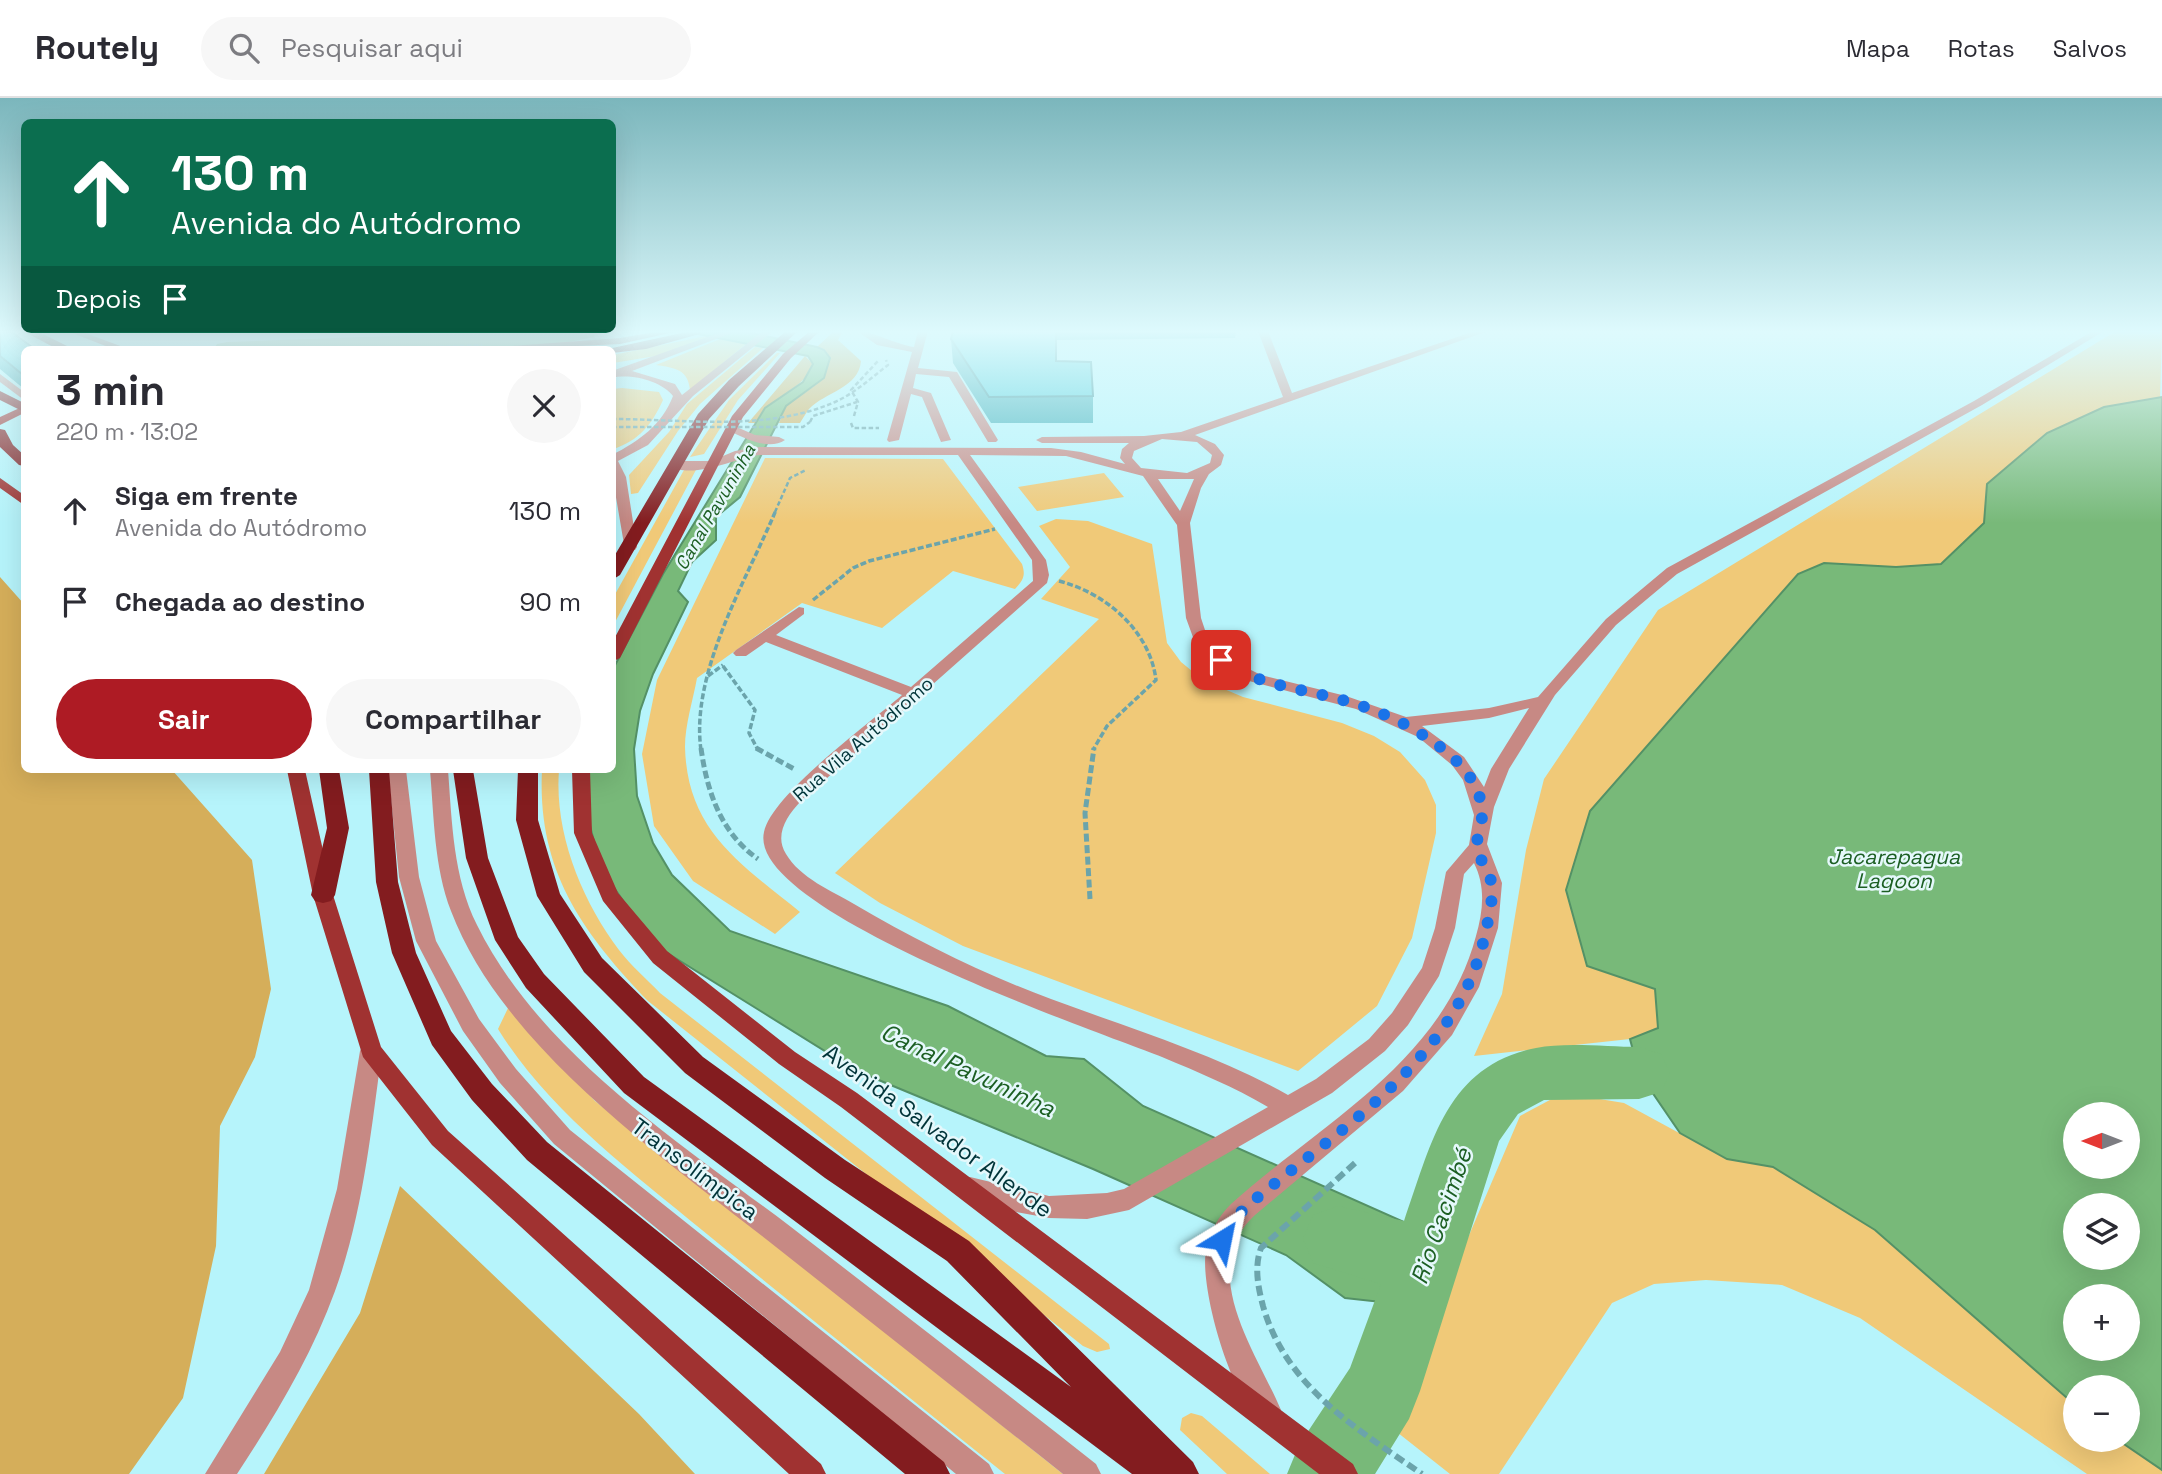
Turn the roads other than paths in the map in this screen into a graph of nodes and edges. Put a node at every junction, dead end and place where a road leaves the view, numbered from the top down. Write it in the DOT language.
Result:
graph roads {
  1 [pos="0,395"];
  2 [pos="677,395"];
  3 [pos="691,395"];
  4 [pos="722,395"];
  5 [pos="752,395"];
  6 [pos="906,395"];
  7 [pos="927,395"];
  8 [pos="966,395"];
  9 [pos="1991,395"];
  10 [pos="1288,396"];
  11 [pos="21,406"];
  12 [pos="21,410"];
  13 [pos="673,410"];
  14 [pos="0,422"];
  15 [pos="732,428"];
  16 [pos="0,433"];
  17 [pos="1180,436"];
  18 [pos="1143,439"];
  19 [pos="893,440"];
  20 [pos="945,440"];
  21 [pos="992,440"];
  22 [pos="791,446"];
  23 [pos="961,451"];
  24 [pos="616,458"];
  25 [pos="21,459"];
  26 [pos="675,465"];
  27 [pos="713,465"];
  28 [pos="616,468"];
  29 [pos="1141,471"];
  30 [pos="1204,472"];
  31 [pos="0,482"];
  32 [pos="21,499"];
  33 [pos="1181,522"];
  34 [pos="630,547"];
  35 [pos="616,569"];
  36 [pos="799,611"];
  37 [pos="765,636"];
  38 [pos="616,649"];
  39 [pos="741,653"];
  40 [pos="914,694"];
  41 [pos="1544,700"];
  42 [pos="1402,723"];
  43 [pos="297,773"];
  44 [pos="329,773"];
  45 [pos="379,773"];
  46 [pos="397,773"];
  47 [pos="439,773"];
  48 [pos="463,773"];
  49 [pos="528,773"];
  50 [pos="581,774"];
  51 [pos="1482,814"];
  52 [pos="1477,848"];
  53 [pos="323,895"];
  54 [pos="522,988"];
  55 [pos="371,1051"];
  56 [pos="1288,1107"];
  57 [pos="964,1186"];
  58 [pos="1277,1424"];
  59 [pos="220,1474"];
  60 [pos="811,1474"];
  61 [pos="932,1474"];
  62 [pos="979,1474"];
  63 [pos="1086,1474"];
  64 [pos="1161,1474"];
  65 [pos="1181,1474"];
  66 [pos="1343,1474"];
  1 -- 11 [label="highway"];
  2 -- 13 [label="street"];
  3 -- 13 [label="street"];
  4 -- 26 [label="highway"];
  5 -- 15 [label="main road"];
  6 -- 19 [label="street"];
  7 -- 20 [label="street"];
  8 -- 21 [label="street"];
  9 -- 41 [label="street"];
  10 -- 17 [label="street"];
  12 -- 14 [label="main road"];
  13 -- 24 [label="street"];
  15 -- 22 [label="street"];
  15 -- 27 [label="main road"];
  16 -- 25 [label="highway"];
  17 -- 18 [label="street"];
  17 -- 30 [label="street"];
  18 -- 21 [label="street"];
  18 -- 29 [label="street"];
  19 -- 20 [label="street"];
  19 -- 22 [label="street"];
  20 -- 21 [label="street"];
  22 -- 23 [label="street"];
  22 -- 27 [label="street"];
  23 -- 29 [label="street"];
  23 -- 40 [label="street, Rua Vila Autódromo"];
  26 -- 27 [label="street"];
  26 -- 34 [label="highway"];
  27 -- 38 [label="main road"];
  28 -- 34 [label="street"];
  29 -- 30 [label="street"];
  29 -- 33 [label="street"];
  30 -- 33 [label="street"];
  31 -- 32 [label="main road"];
  33 -- 42 [label="street"];
  34 -- 35 [label="highway"];
  36 -- 37 [label="street"];
  37 -- 39 [label="street"];
  37 -- 40 [label="street"];
  40 -- 56 [label="street, Rua Vila Autódromo"];
  41 -- 42 [label="street"];
  41 -- 51 [label="street"];
  42 -- 51 [label="street"];
  43 -- 53 [label="main road"];
  44 -- 53 [label="highway"];
  45 -- 61 [label="highway"];
  46 -- 62 [label="street"];
  47 -- 54 [label="street, Transolímpica"];
  48 -- 54 [label="highway"];
  49 -- 65 [label="highway"];
  50 -- 57 [label="main road, Avenida Salvador Allende"];
  51 -- 52 [label="street"];
  52 -- 56 [label="street"];
  52 -- 58 [label="street"];
  53 -- 55 [label="main road"];
  54 -- 63 [label="street, Transolímpica"];
  54 -- 64 [label="highway"];
  55 -- 59 [label="street"];
  55 -- 60 [label="main road"];
  56 -- 57 [label="street"];
  57 -- 58 [label="main road, Avenida Salvador Allende"];
  58 -- 66 [label="main road, Avenida Salvador Allende"];
}
